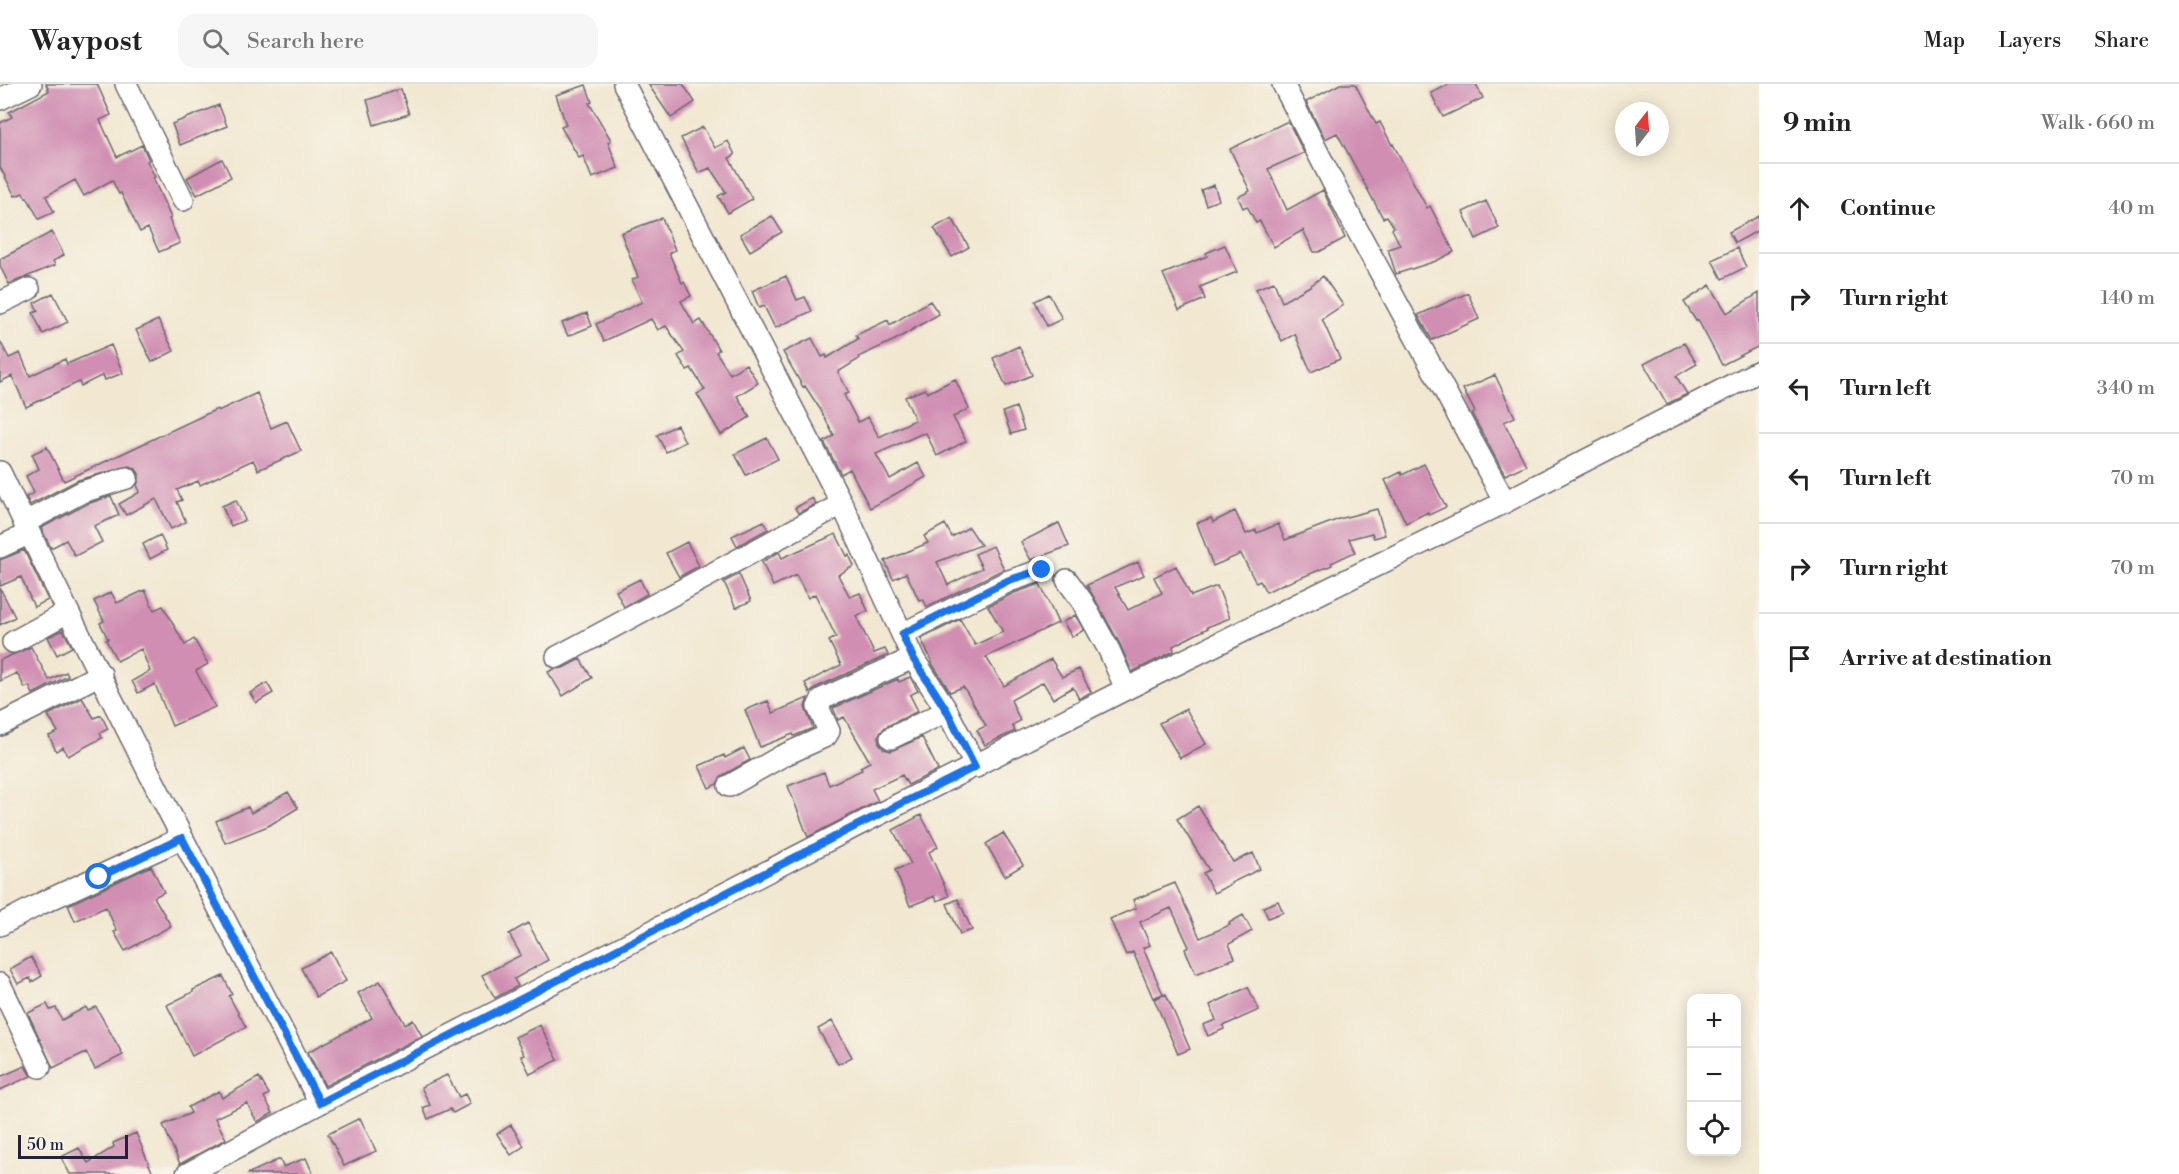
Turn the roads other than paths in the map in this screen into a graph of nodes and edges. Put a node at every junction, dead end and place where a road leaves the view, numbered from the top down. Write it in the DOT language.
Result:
graph roads {
  1 [pos="31,84"];
  2 [pos="126,84"];
  3 [pos="624,84"];
  4 [pos="1283,84"];
  5 [pos="0,99"];
  6 [pos="183,200"];
  7 [pos="29,289"];
  8 [pos="0,303"];
  9 [pos="1759,371"];
  10 [pos="0,472"];
  11 [pos="127,478"];
  12 [pos="1505,502"];
  13 [pos="842,504"];
  14 [pos="26,528"];
  15 [pos="0,547"];
  16 [pos="1042,570"];
  17 [pos="1067,580"];
  18 [pos="68,612"];
  19 [pos="902,634"];
  20 [pos="13,642"];
  21 [pos="557,657"];
  22 [pos="913,658"];
  23 [pos="101,674"];
  24 [pos="1126,689"];
  25 [pos="947,711"];
  26 [pos="0,725"];
  27 [pos="891,738"];
  28 [pos="975,767"];
  29 [pos="729,786"];
  30 [pos="182,838"];
  31 [pos="0,925"];
  32 [pos="0,984"];
  33 [pos="40,1067"];
  34 [pos="320,1103"];
  35 [pos="188,1174"];
  1 -- 5 [label="street"];
  2 -- 6 [label="street"];
  3 -- 13 [label="street"];
  4 -- 12 [label="street"];
  7 -- 8 [label="street"];
  9 -- 12 [label="street"];
  10 -- 14 [label="street"];
  11 -- 14 [label="street"];
  12 -- 24 [label="street"];
  13 -- 19 [label="street"];
  13 -- 21 [label="street"];
  14 -- 15 [label="street"];
  14 -- 18 [label="street"];
  16 -- 19 [label="street"];
  17 -- 24 [label="street"];
  18 -- 20 [label="street"];
  18 -- 23 [label="street"];
  19 -- 22 [label="street"];
  22 -- 25 [label="street"];
  22 -- 29 [label="street"];
  23 -- 26 [label="street"];
  23 -- 30 [label="street"];
  24 -- 28 [label="street"];
  25 -- 27 [label="street"];
  25 -- 28 [label="street"];
  28 -- 34 [label="street"];
  30 -- 31 [label="street"];
  30 -- 34 [label="street"];
  32 -- 33 [label="street"];
  34 -- 35 [label="street"];
}
